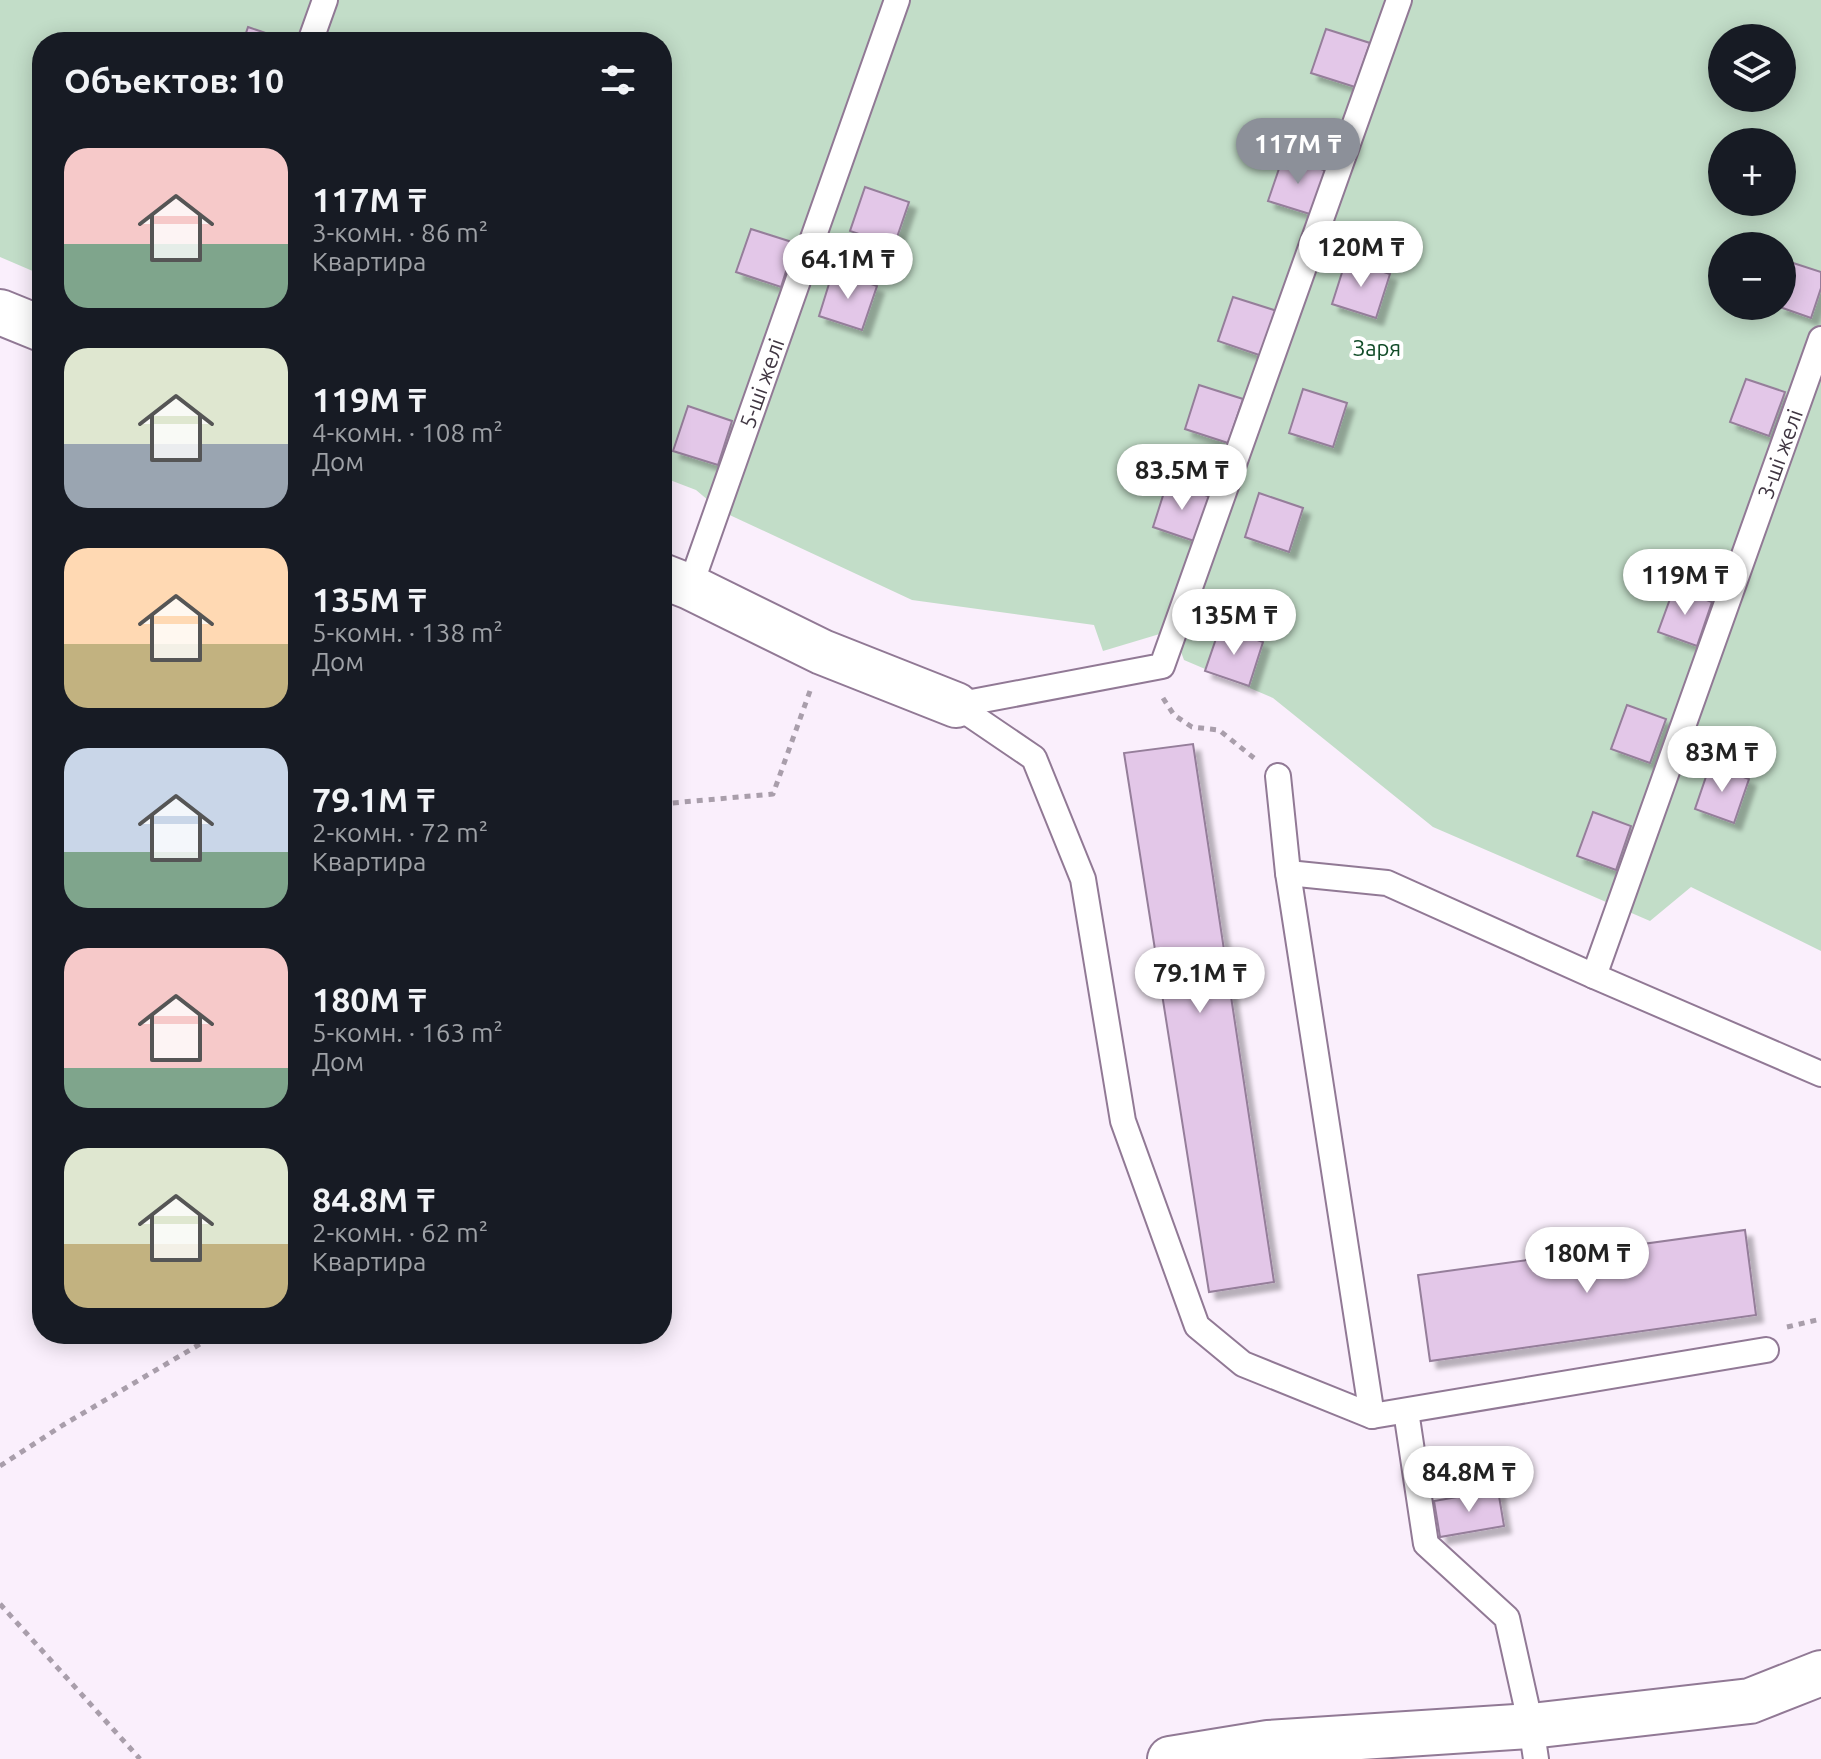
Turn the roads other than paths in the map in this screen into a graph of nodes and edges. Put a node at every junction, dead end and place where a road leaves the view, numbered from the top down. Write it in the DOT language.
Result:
graph roads {
  1 [pos="325,0"];
  2 [pos="897,0"];
  3 [pos="1399,0"];
  4 [pos="314,32"];
  5 [pos="0,312"];
  6 [pos="32,325"];
  7 [pos="1821,339"];
  8 [pos="676,582"];
  9 [pos="956,705"];
  10 [pos="1278,776"];
  11 [pos="1288,873"];
  12 [pos="1594,976"];
  13 [pos="1821,1074"];
  14 [pos="1766,1350"];
  15 [pos="1406,1411"];
  16 [pos="1372,1416"];
  17 [pos="1821,1673"];
  18 [pos="1534,1743"];
  19 [pos="1170,1759"];
  1 -- 4 [label="lane"];
  2 -- 8 [label="lane, 5-ші желі"];
  3 -- 9 [label="lane"];
  5 -- 6 [label="street"];
  7 -- 12 [label="lane, 3-ші желі"];
  8 -- 9 [label="street"];
  9 -- 16 [label="lane"];
  10 -- 11 [label="lane"];
  11 -- 12 [label="lane"];
  11 -- 16 [label="lane"];
  12 -- 13 [label="lane"];
  14 -- 15 [label="lane"];
  15 -- 16 [label="lane"];
  15 -- 18 [label="lane"];
  17 -- 18 [label="street"];
  18 -- 19 [label="street"];
}
